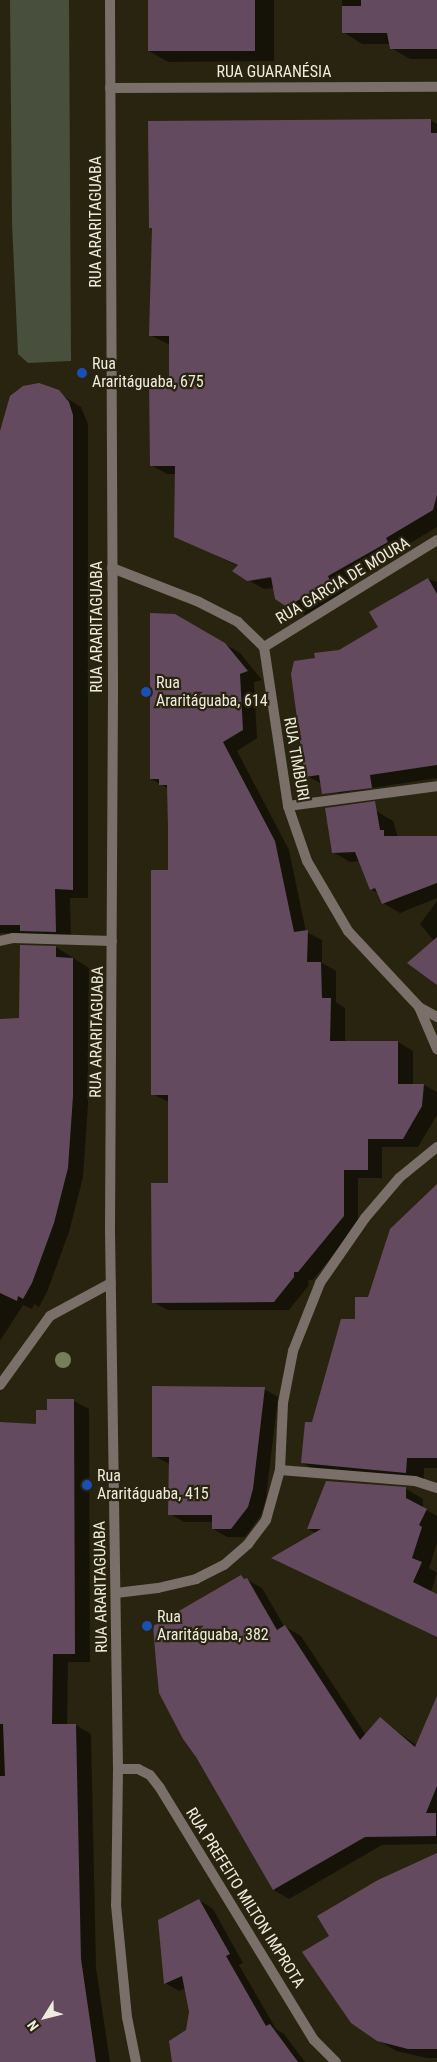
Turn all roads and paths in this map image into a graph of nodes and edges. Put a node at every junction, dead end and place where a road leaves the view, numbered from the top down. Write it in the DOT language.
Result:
graph roads {
  1 [pos="110,0"];
  2 [pos="437,87"];
  3 [pos="110,88"];
  4 [pos="437,540"];
  5 [pos="112,568"];
  6 [pos="264,647"];
  7 [pos="437,786"];
  8 [pos="288,806"];
  9 [pos="0,941"];
  10 [pos="112,941"];
  11 [pos="419,1006"];
  12 [pos="437,1017"];
  13 [pos="437,1049"];
  14 [pos="437,1147"];
  15 [pos="111,1283"];
  16 [pos="0,1385"];
  17 [pos="280,1470"];
  18 [pos="437,1488"];
  19 [pos="116,1593"];
  20 [pos="118,1769"];
  21 [pos="136,2062"];
  22 [pos="336,2062"];
  1 -- 3 [label="street, RUA ARARITAGUABA"];
  2 -- 3 [label="street, RUA GUARANÉSIA"];
  3 -- 5 [label="street, RUA ARARITAGUABA"];
  4 -- 6 [label="street, RUA GARCIA DE MOURA"];
  5 -- 6 [label="street"];
  5 -- 10 [label="street, RUA ARARITAGUABA"];
  6 -- 8 [label="street, RUA TIMBURI"];
  7 -- 8 [label="street"];
  8 -- 11 [label="street, RUA TIMBURI"];
  9 -- 10 [label="street"];
  10 -- 15 [label="street, RUA ARARITAGUABA"];
  11 -- 12 [label="street"];
  11 -- 13 [label="street"];
  14 -- 17 [label="street"];
  15 -- 16 [label="street"];
  15 -- 19 [label="street, RUA ARARITAGUABA"];
  17 -- 18 [label="street"];
  17 -- 19 [label="street"];
  19 -- 20 [label="street, RUA ARARITAGUABA"];
  20 -- 21 [label="street, RUA ARARITAGUABA"];
  20 -- 22 [label="street, RUA PREFEITO MILTON IMPROTA"];
}
